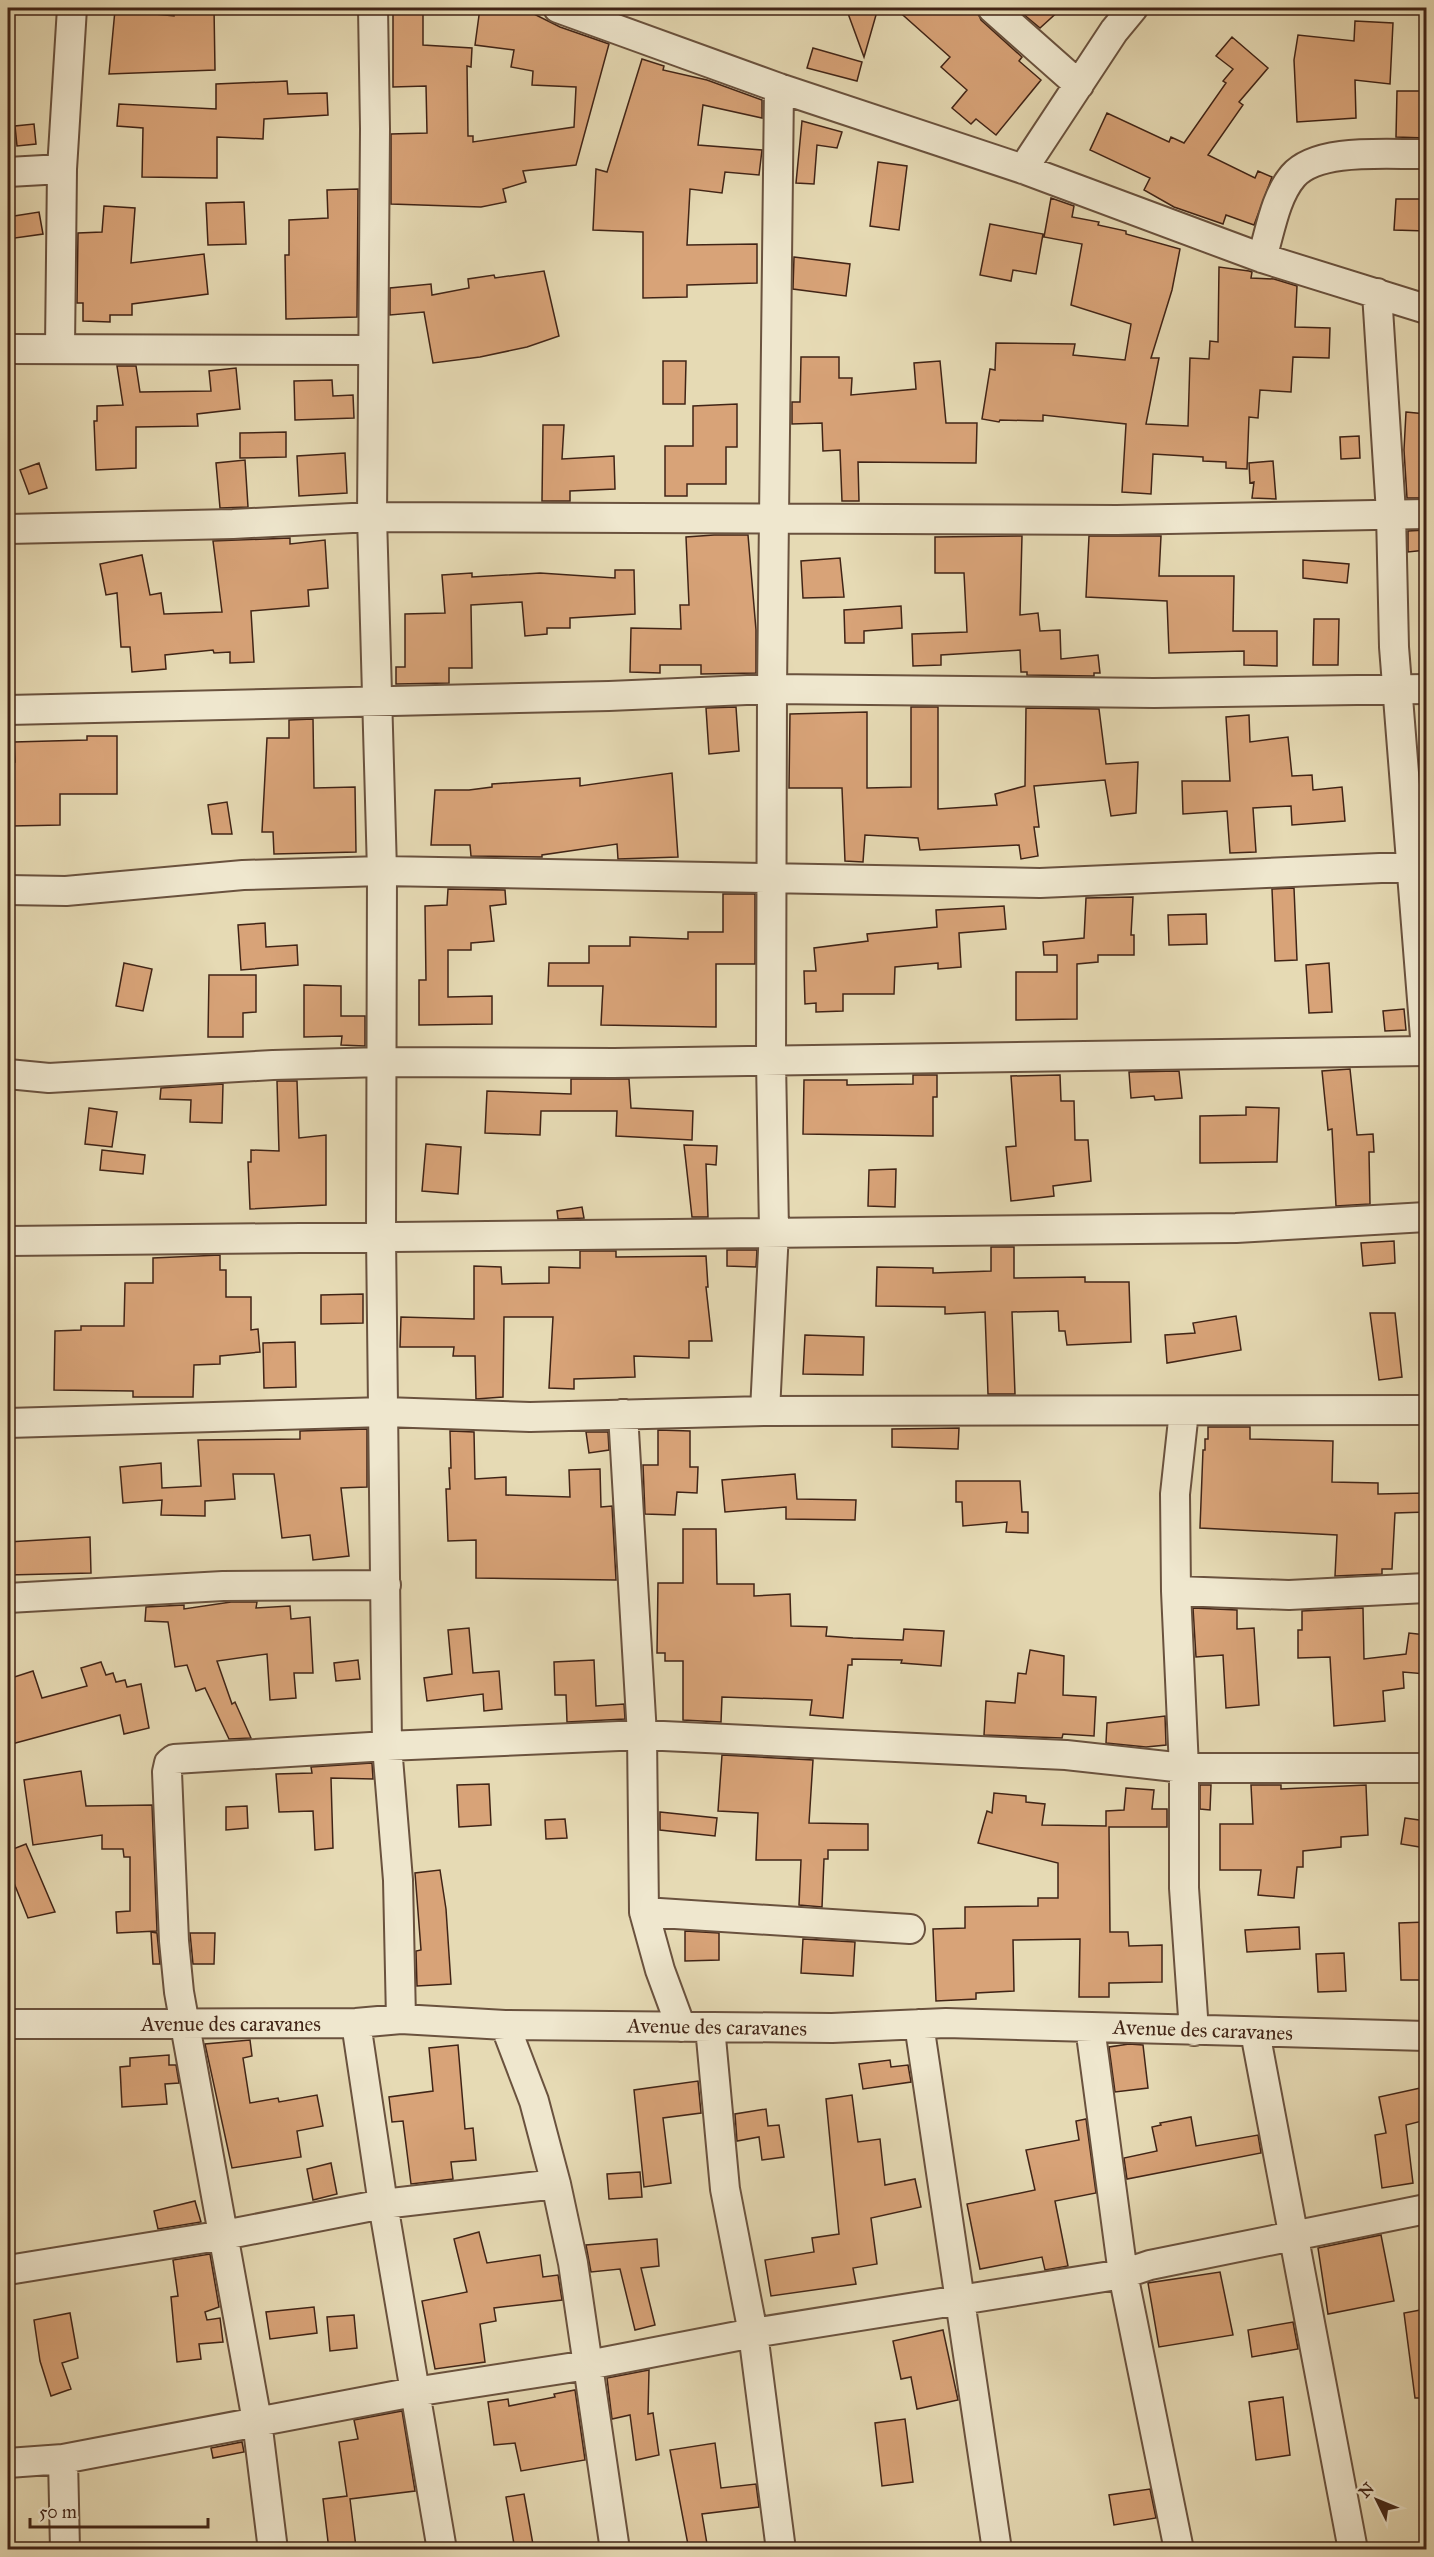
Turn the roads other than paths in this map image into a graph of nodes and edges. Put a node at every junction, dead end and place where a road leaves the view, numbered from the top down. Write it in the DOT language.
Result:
graph roads {
  1 [pos="72,8"];
  2 [pos="373,8"];
  3 [pos="558,8"];
  4 [pos="992,8"];
  5 [pos="1133,8"];
  6 [pos="1079,85"];
  7 [pos="779,88"];
  8 [pos="1426,154"];
  9 [pos="62,168"];
  10 [pos="1023,169"];
  11 [pos="8,171"];
  12 [pos="1262,258"];
  13 [pos="1377,293"];
  14 [pos="1426,309"];
  15 [pos="60,347"];
  16 [pos="8,348"];
  17 [pos="373,350"];
  18 [pos="1391,513"];
  19 [pos="1426,514"];
  20 [pos="372,517"];
  21 [pos="773,519"];
  22 [pos="8,529"];
  23 [pos="772,689"];
  24 [pos="1397,689"];
  25 [pos="1426,689"];
  26 [pos="378,700"];
  27 [pos="8,710"];
  28 [pos="1419,866"];
  29 [pos="382,871"];
  30 [pos="771,879"];
  31 [pos="8,890"];
  32 [pos="1426,1050"];
  33 [pos="771,1061"];
  34 [pos="382,1062"];
  35 [pos="8,1074"];
  36 [pos="1426,1217"];
  37 [pos="774,1231"];
  38 [pos="381,1236"];
  39 [pos="8,1241"];
  40 [pos="1426,1410"];
  41 [pos="765,1411"];
  42 [pos="1184,1411"];
  43 [pos="384,1412"];
  44 [pos="623,1414"];
  45 [pos="8,1423"];
  46 [pos="386,1585"];
  47 [pos="1426,1588"];
  48 [pos="1176,1591"];
  49 [pos="8,1598"];
  50 [pos="642,1735"];
  51 [pos="387,1746"];
  52 [pos="1184,1768"];
  53 [pos="1426,1768"];
  54 [pos="645,1912"];
  55 [pos="910,1929"];
  56 [pos="400,2019"];
  57 [pos="356,2023"];
  58 [pos="8,2024"];
  59 [pos="919,2024"];
  60 [pos="187,2025"];
  61 [pos="505,2025"];
  62 [pos="681,2027"];
  63 [pos="710,2027"];
  64 [pos="1090,2027"];
  65 [pos="1194,2031"];
  66 [pos="1255,2032"];
  67 [pos="1426,2036"];
  68 [pos="556,2184"];
  69 [pos="383,2204"];
  70 [pos="1426,2209"];
  71 [pos="224,2235"];
  72 [pos="1294,2237"];
  73 [pos="8,2270"];
  74 [pos="1123,2274"];
  75 [pos="960,2300"];
  76 [pos="753,2333"];
  77 [pos="588,2366"];
  78 [pos="414,2392"];
  79 [pos="257,2421"];
  80 [pos="63,2458"];
  81 [pos="8,2463"];
  82 [pos="65,2550"];
  83 [pos="273,2550"];
  84 [pos="442,2550"];
  85 [pos="615,2550"];
  86 [pos="781,2550"];
  87 [pos="997,2550"];
  88 [pos="1179,2550"];
  89 [pos="1353,2550"];
  1 -- 9 [label="street"];
  2 -- 17 [label="street"];
  3 -- 7 [label="street"];
  4 -- 6 [label="street"];
  5 -- 6 [label="street"];
  6 -- 10 [label="street"];
  7 -- 10 [label="street"];
  7 -- 21 [label="street"];
  8 -- 12 [label="street"];
  9 -- 11 [label="street"];
  9 -- 15 [label="street"];
  10 -- 12 [label="street"];
  12 -- 13 [label="street"];
  13 -- 14 [label="street"];
  13 -- 18 [label="street"];
  15 -- 16 [label="street"];
  15 -- 17 [label="street"];
  17 -- 20 [label="street"];
  18 -- 19 [label="street"];
  18 -- 21 [label="street"];
  18 -- 24 [label="street"];
  20 -- 21 [label="street"];
  20 -- 22 [label="street"];
  20 -- 26 [label="street"];
  21 -- 23 [label="street"];
  23 -- 24 [label="street"];
  23 -- 26 [label="street"];
  23 -- 30 [label="street"];
  24 -- 25 [label="street"];
  24 -- 28 [label="street"];
  26 -- 27 [label="street"];
  26 -- 29 [label="street"];
  28 -- 30 [label="street"];
  28 -- 32 [label="street"];
  29 -- 30 [label="street"];
  29 -- 31 [label="street"];
  29 -- 34 [label="street"];
  30 -- 33 [label="street"];
  32 -- 33 [label="street"];
  33 -- 34 [label="street"];
  33 -- 37 [label="street"];
  34 -- 35 [label="street"];
  34 -- 38 [label="street"];
  36 -- 37 [label="street"];
  37 -- 38 [label="street"];
  37 -- 41 [label="street"];
  38 -- 39 [label="street"];
  38 -- 43 [label="street"];
  40 -- 42 [label="street"];
  41 -- 42 [label="street"];
  41 -- 44 [label="street"];
  42 -- 48 [label="street"];
  43 -- 44 [label="street"];
  43 -- 45 [label="street"];
  43 -- 46 [label="street"];
  44 -- 50 [label="street"];
  46 -- 49 [label="street"];
  46 -- 51 [label="street"];
  47 -- 48 [label="street"];
  48 -- 52 [label="street"];
  50 -- 51 [label="street"];
  50 -- 52 [label="street"];
  50 -- 54 [label="street"];
  51 -- 56 [label="street"];
  51 -- 60 [label="street"];
  52 -- 53 [label="street"];
  52 -- 65 [label="street"];
  54 -- 55 [label="street"];
  54 -- 62 [label="street"];
  56 -- 57 [label="street, Avenue des caravanes"];
  56 -- 61 [label="street, Avenue des caravanes"];
  57 -- 60 [label="street, Avenue des caravanes"];
  57 -- 69 [label="street"];
  58 -- 60 [label="street, Avenue des caravanes"];
  59 -- 63 [label="street, Avenue des caravanes"];
  59 -- 64 [label="street, Avenue des caravanes"];
  59 -- 75 [label="street"];
  60 -- 71 [label="street"];
  61 -- 62 [label="street, Avenue des caravanes"];
  61 -- 68 [label="street"];
  62 -- 63 [label="street, Avenue des caravanes"];
  63 -- 76 [label="street"];
  64 -- 65 [label="street, Avenue des caravanes"];
  64 -- 74 [label="street"];
  65 -- 66 [label="street, Avenue des caravanes"];
  66 -- 67 [label="street, Avenue des caravanes"];
  66 -- 72 [label="street"];
  68 -- 69 [label="street"];
  68 -- 77 [label="street"];
  69 -- 71 [label="street"];
  69 -- 78 [label="street"];
  70 -- 72 [label="street"];
  71 -- 73 [label="street"];
  71 -- 79 [label="street"];
  72 -- 74 [label="street"];
  72 -- 89 [label="street"];
  74 -- 75 [label="street"];
  74 -- 88 [label="street"];
  75 -- 76 [label="street"];
  75 -- 87 [label="street"];
  76 -- 77 [label="street"];
  76 -- 86 [label="street"];
  77 -- 78 [label="street"];
  77 -- 85 [label="street"];
  78 -- 79 [label="street"];
  78 -- 84 [label="street"];
  79 -- 80 [label="street"];
  79 -- 83 [label="street"];
  80 -- 81 [label="street"];
  80 -- 82 [label="street"];
}
